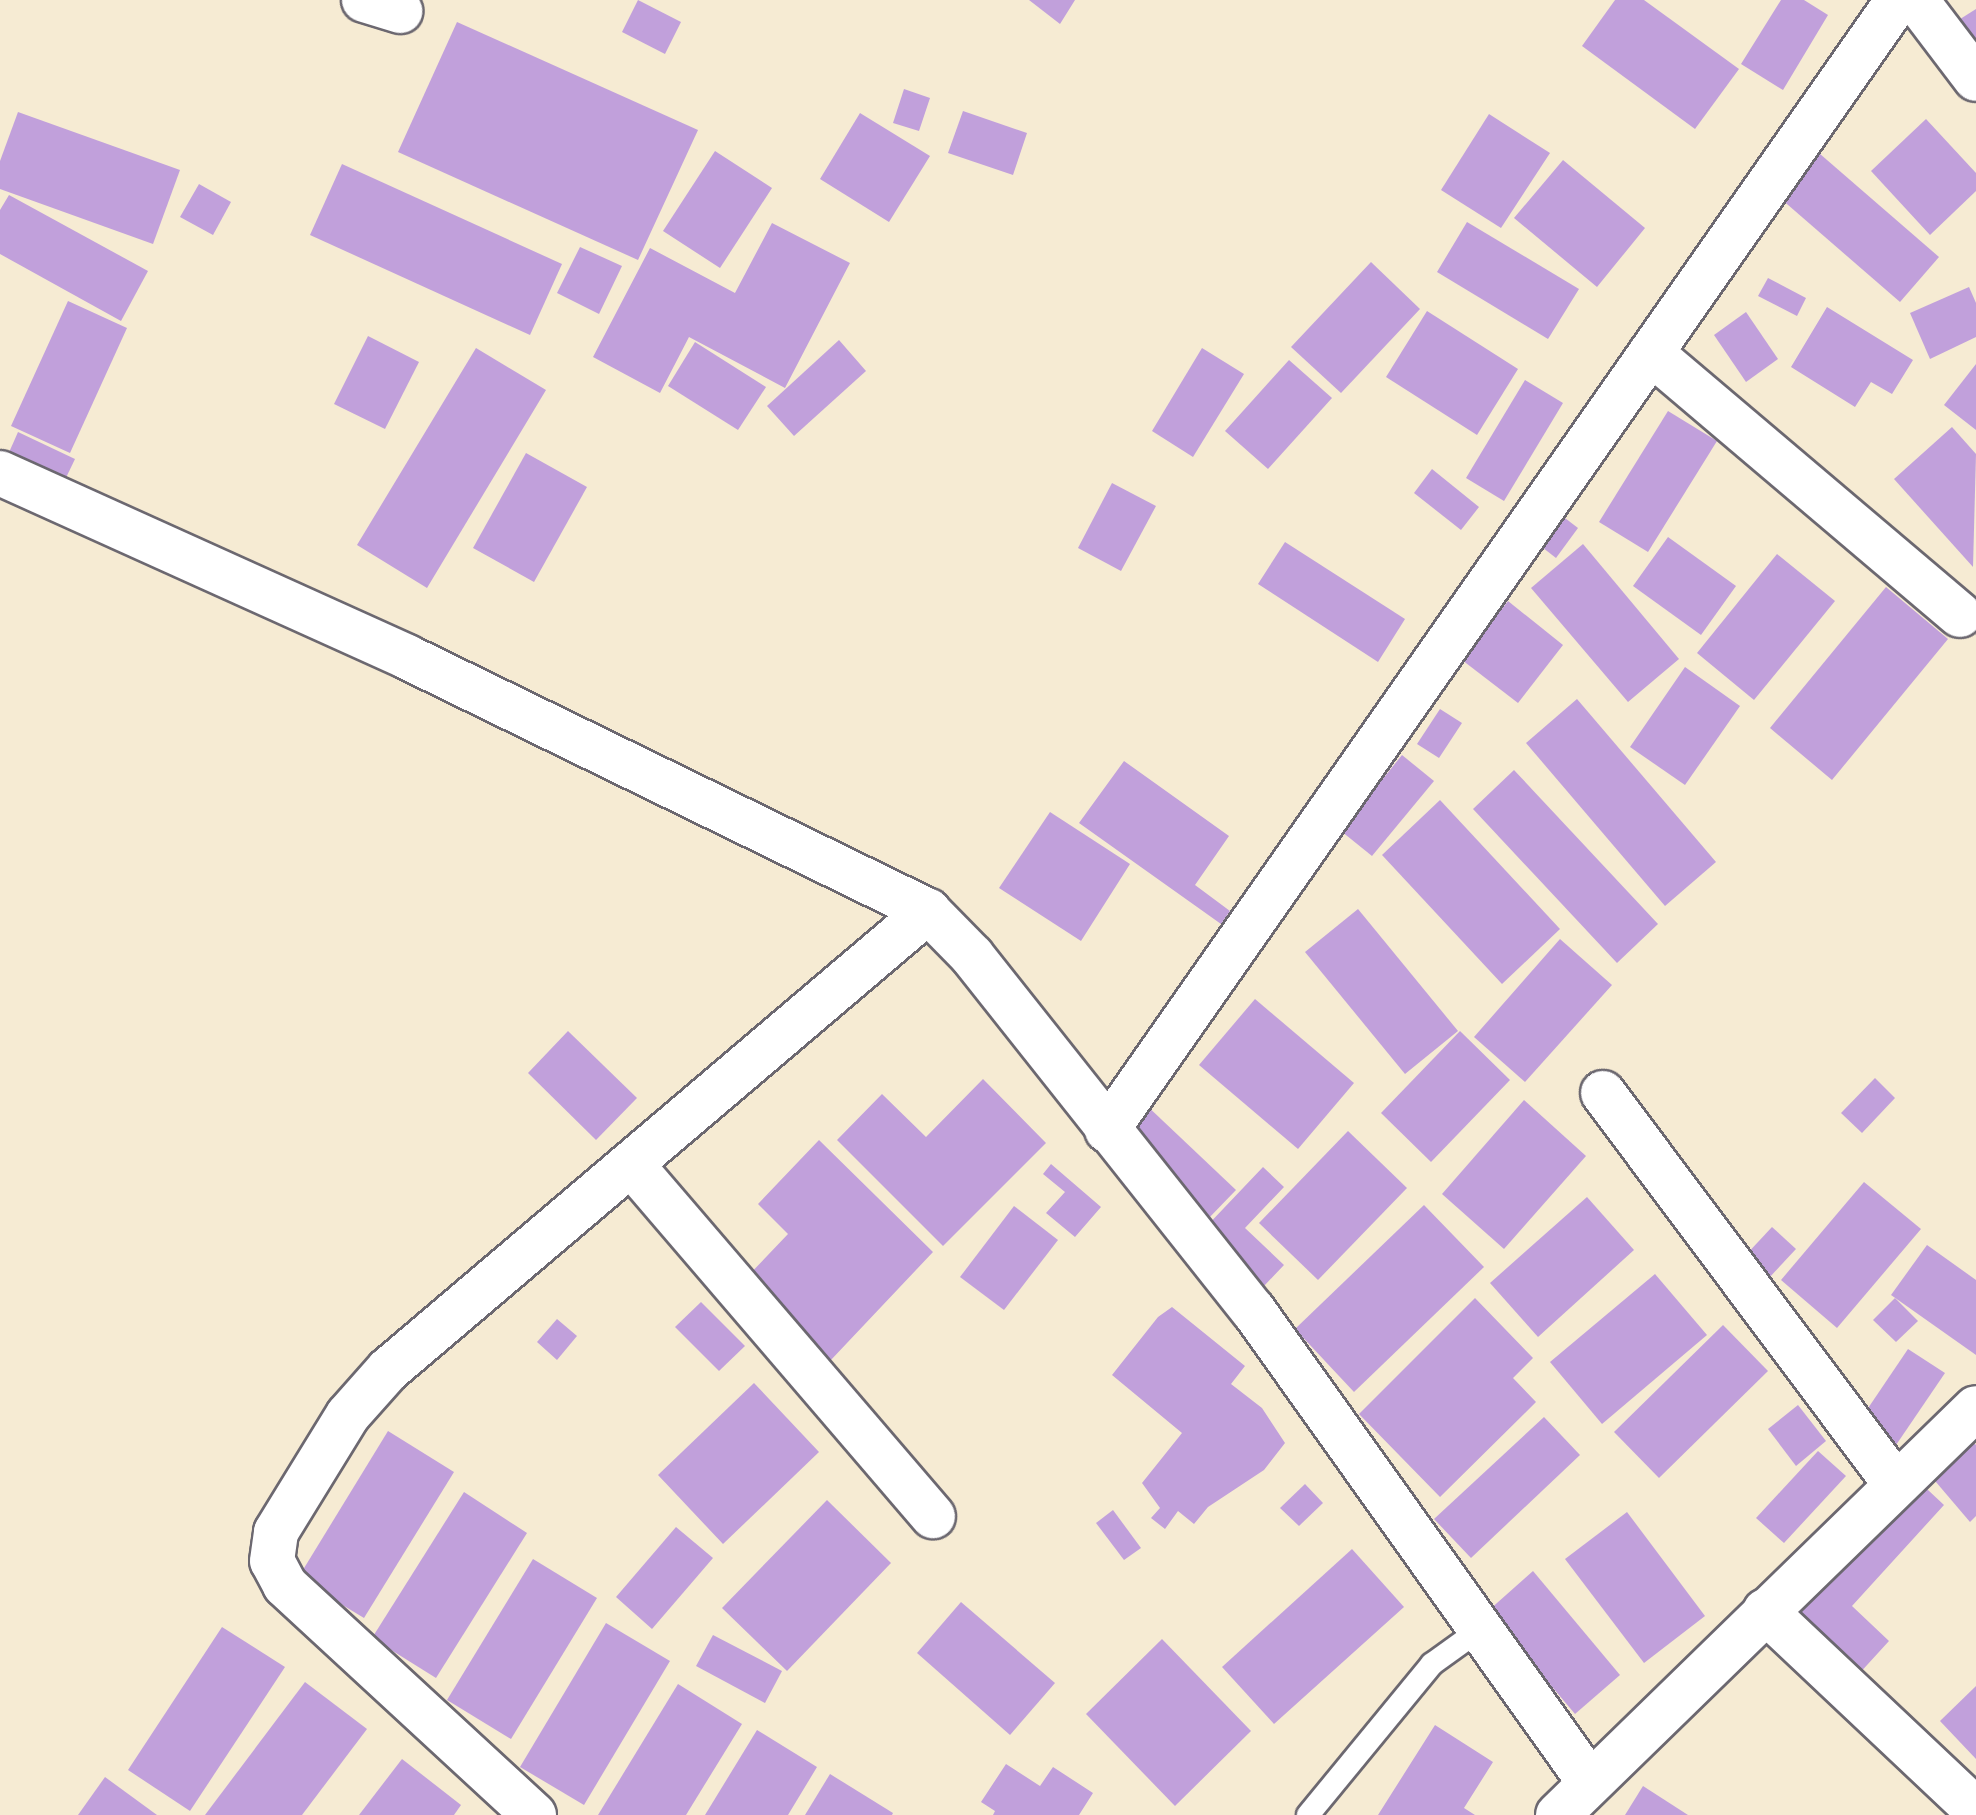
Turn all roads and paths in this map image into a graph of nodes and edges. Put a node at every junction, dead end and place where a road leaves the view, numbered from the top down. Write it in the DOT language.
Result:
graph roads {
  1 [pos="1898,0"];
  2 [pos="1916,0"];
  3 [pos="1976,79"];
  4 [pos="1651,353"];
  5 [pos="0,473"];
  6 [pos="1960,615"];
  7 [pos="928,911"];
  8 [pos="1603,1093"];
  9 [pos="1107,1130"];
  10 [pos="631,1164"];
  11 [pos="1976,1408"];
  12 [pos="1896,1485"];
  13 [pos="933,1516"];
  14 [pos="1765,1611"];
  15 [pos="1482,1628"];
  16 [pos="1588,1780"];
  17 [pos="1976,1810"];
  18 [pos="534,1815"];
  19 [pos="1308,1815"];
  20 [pos="1558,1815"];
  1 -- 4 [label="street"];
  2 -- 3 [label="street"];
  4 -- 6 [label="street"];
  4 -- 9 [label="street"];
  5 -- 7 [label="street"];
  7 -- 9 [label="street"];
  7 -- 10 [label="street"];
  8 -- 12 [label="street"];
  9 -- 15 [label="street"];
  10 -- 13 [label="street"];
  10 -- 18 [label="street"];
  11 -- 12 [label="street"];
  12 -- 14 [label="street"];
  14 -- 16 [label="street"];
  14 -- 17 [label="street"];
  15 -- 16 [label="street"];
  15 -- 19 [label="lane"];
  16 -- 20 [label="street"];
}
